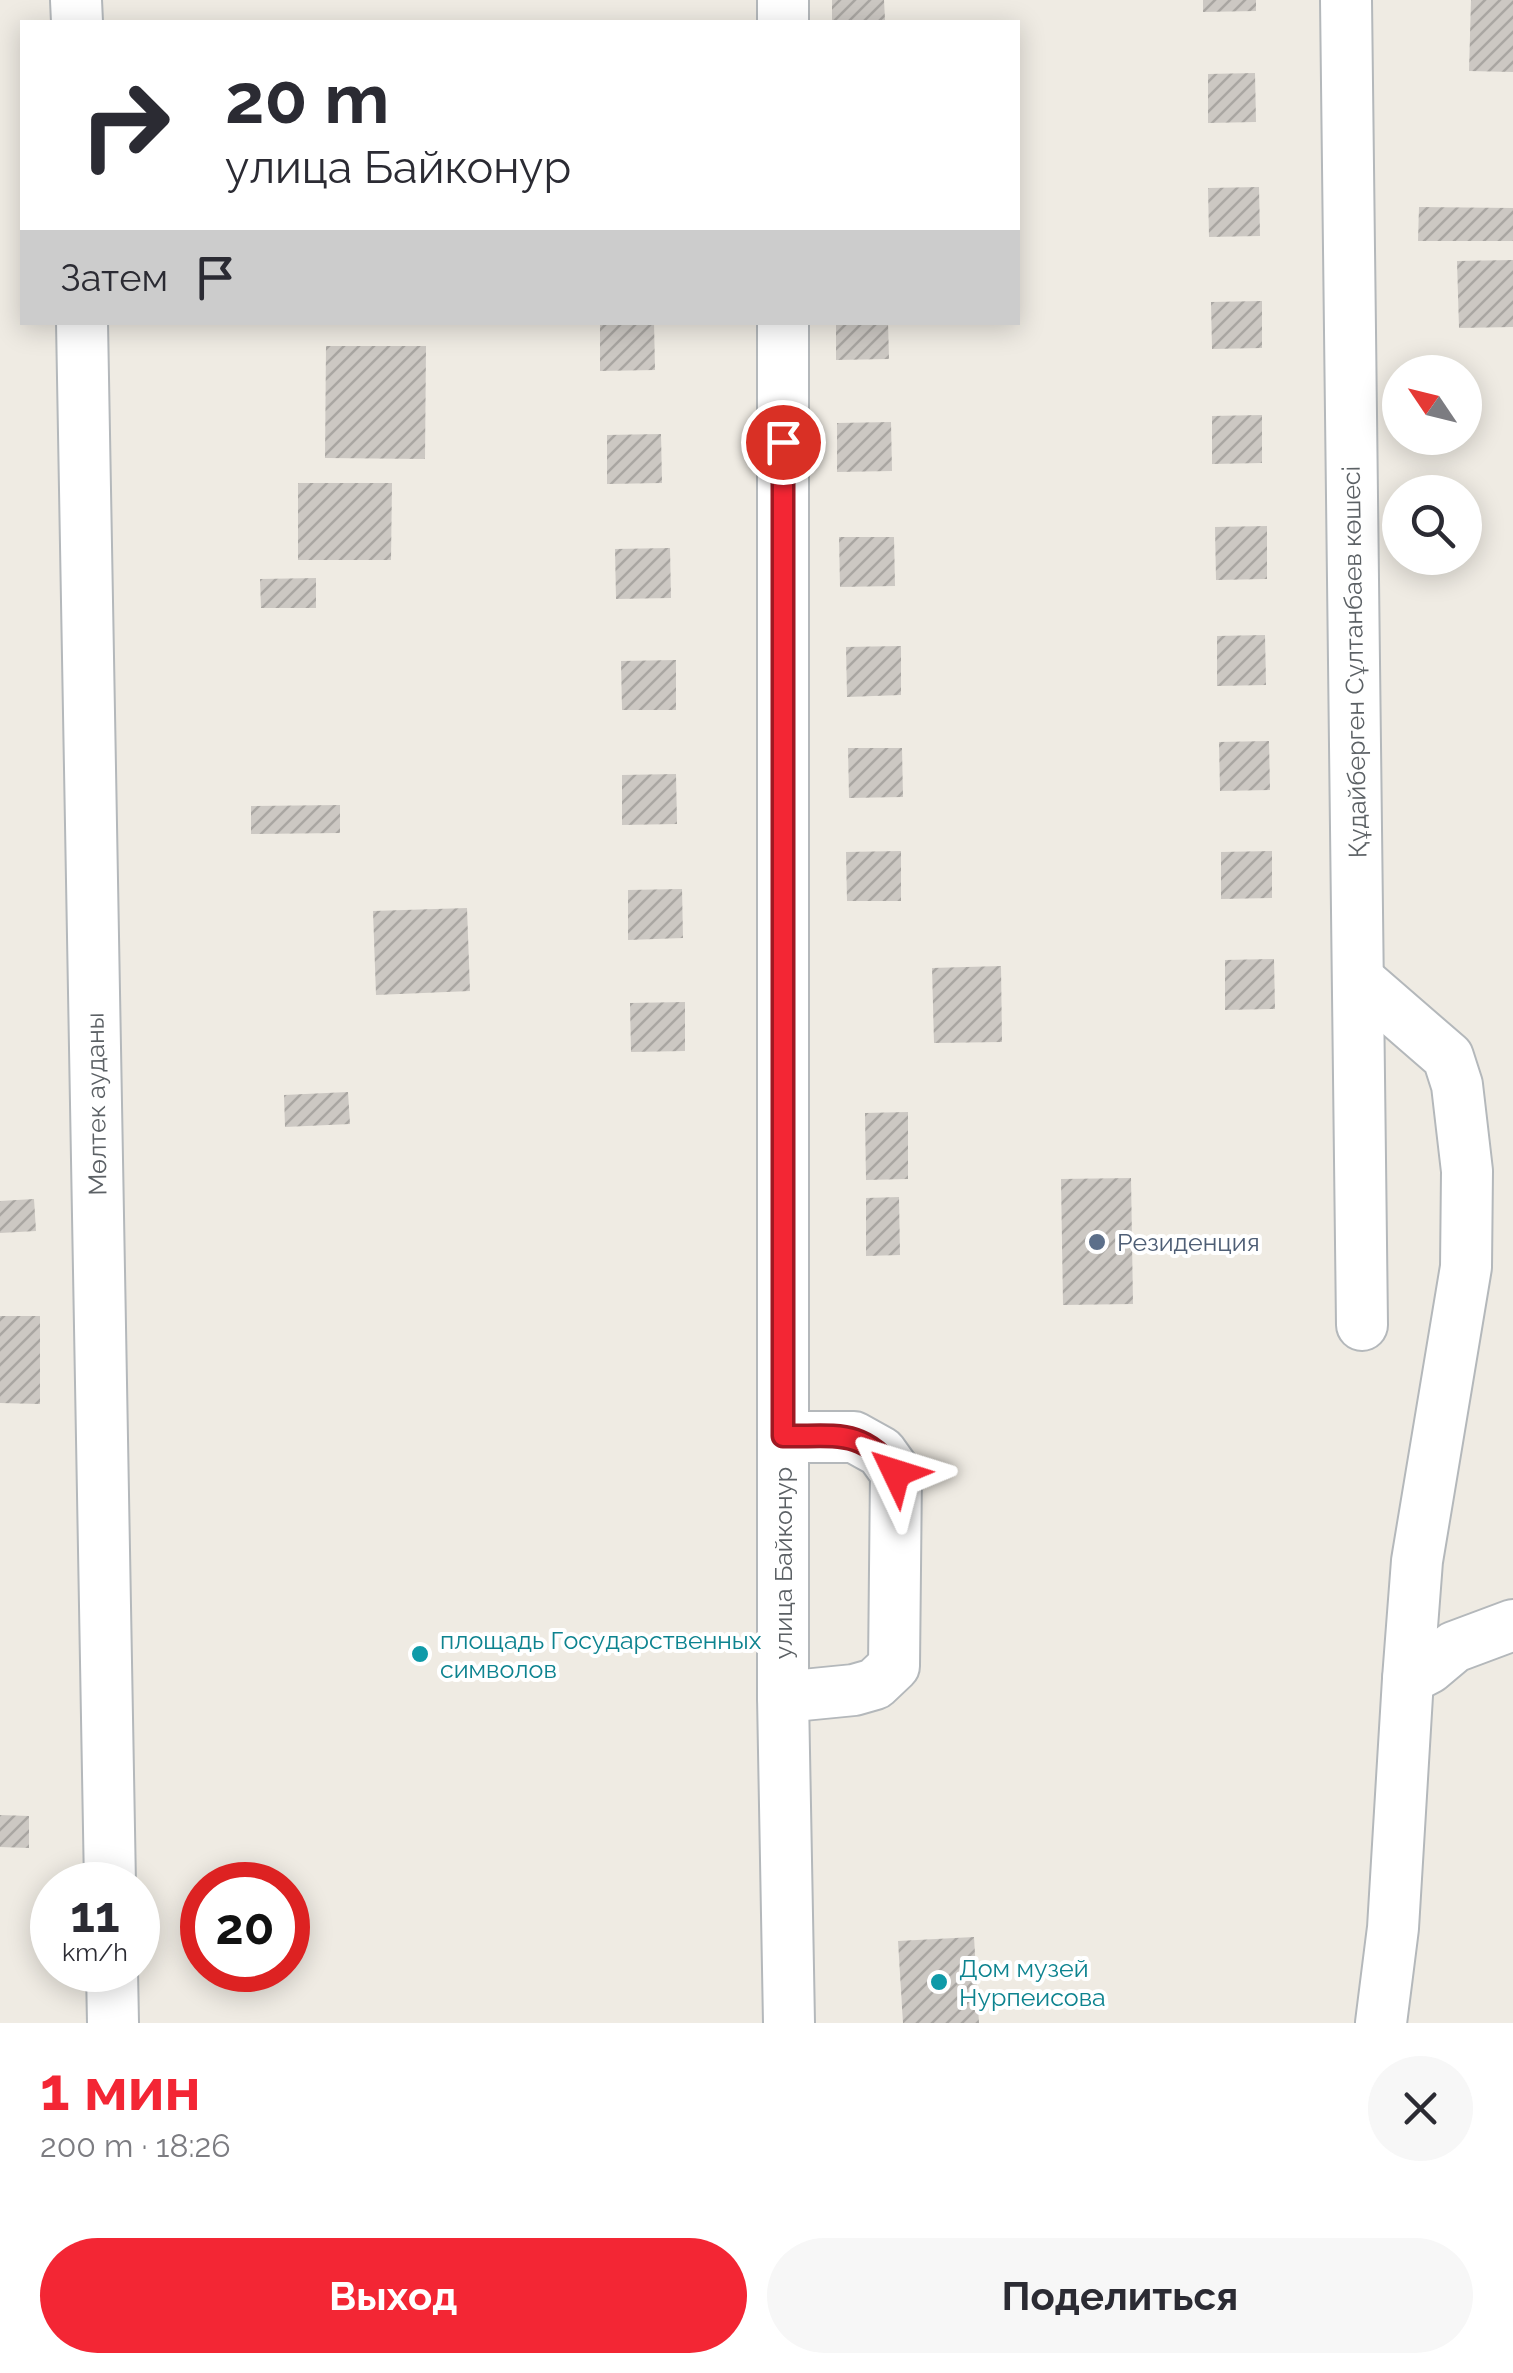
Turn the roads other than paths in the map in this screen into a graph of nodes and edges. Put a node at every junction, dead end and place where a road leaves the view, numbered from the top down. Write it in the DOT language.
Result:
graph roads {
  1 [pos="1346,0"];
  2 [pos="82,325"];
  3 [pos="783,325"];
  4 [pos="1358,980"];
  5 [pos="1362,1325"];
  6 [pos="783,1436"];
  7 [pos="1513,1625"];
  8 [pos="1408,1679"];
  9 [pos="783,1697"];
  10 [pos="110,1862"];
  11 [pos="112,1992"];
  12 [pos="112,2023"];
  13 [pos="789,2023"];
  14 [pos="1381,2023"];
  1 -- 4 [label="street, Құдайберген Сұлтанбаев көшесі"];
  2 -- 10 [label="street, Мөлтек ауданы"];
  3 -- 6 [label="street, улица Байконур"];
  4 -- 5 [label="street, Құдайберген Сұлтанбаев көшесі"];
  4 -- 8 [label="street"];
  6 -- 9 [label="street, улица Байконур"];
  6 -- 9 [label="street"];
  7 -- 8 [label="street"];
  8 -- 14 [label="street"];
  9 -- 13 [label="street, улица Байконур"];
  11 -- 12 [label="street"];
}
